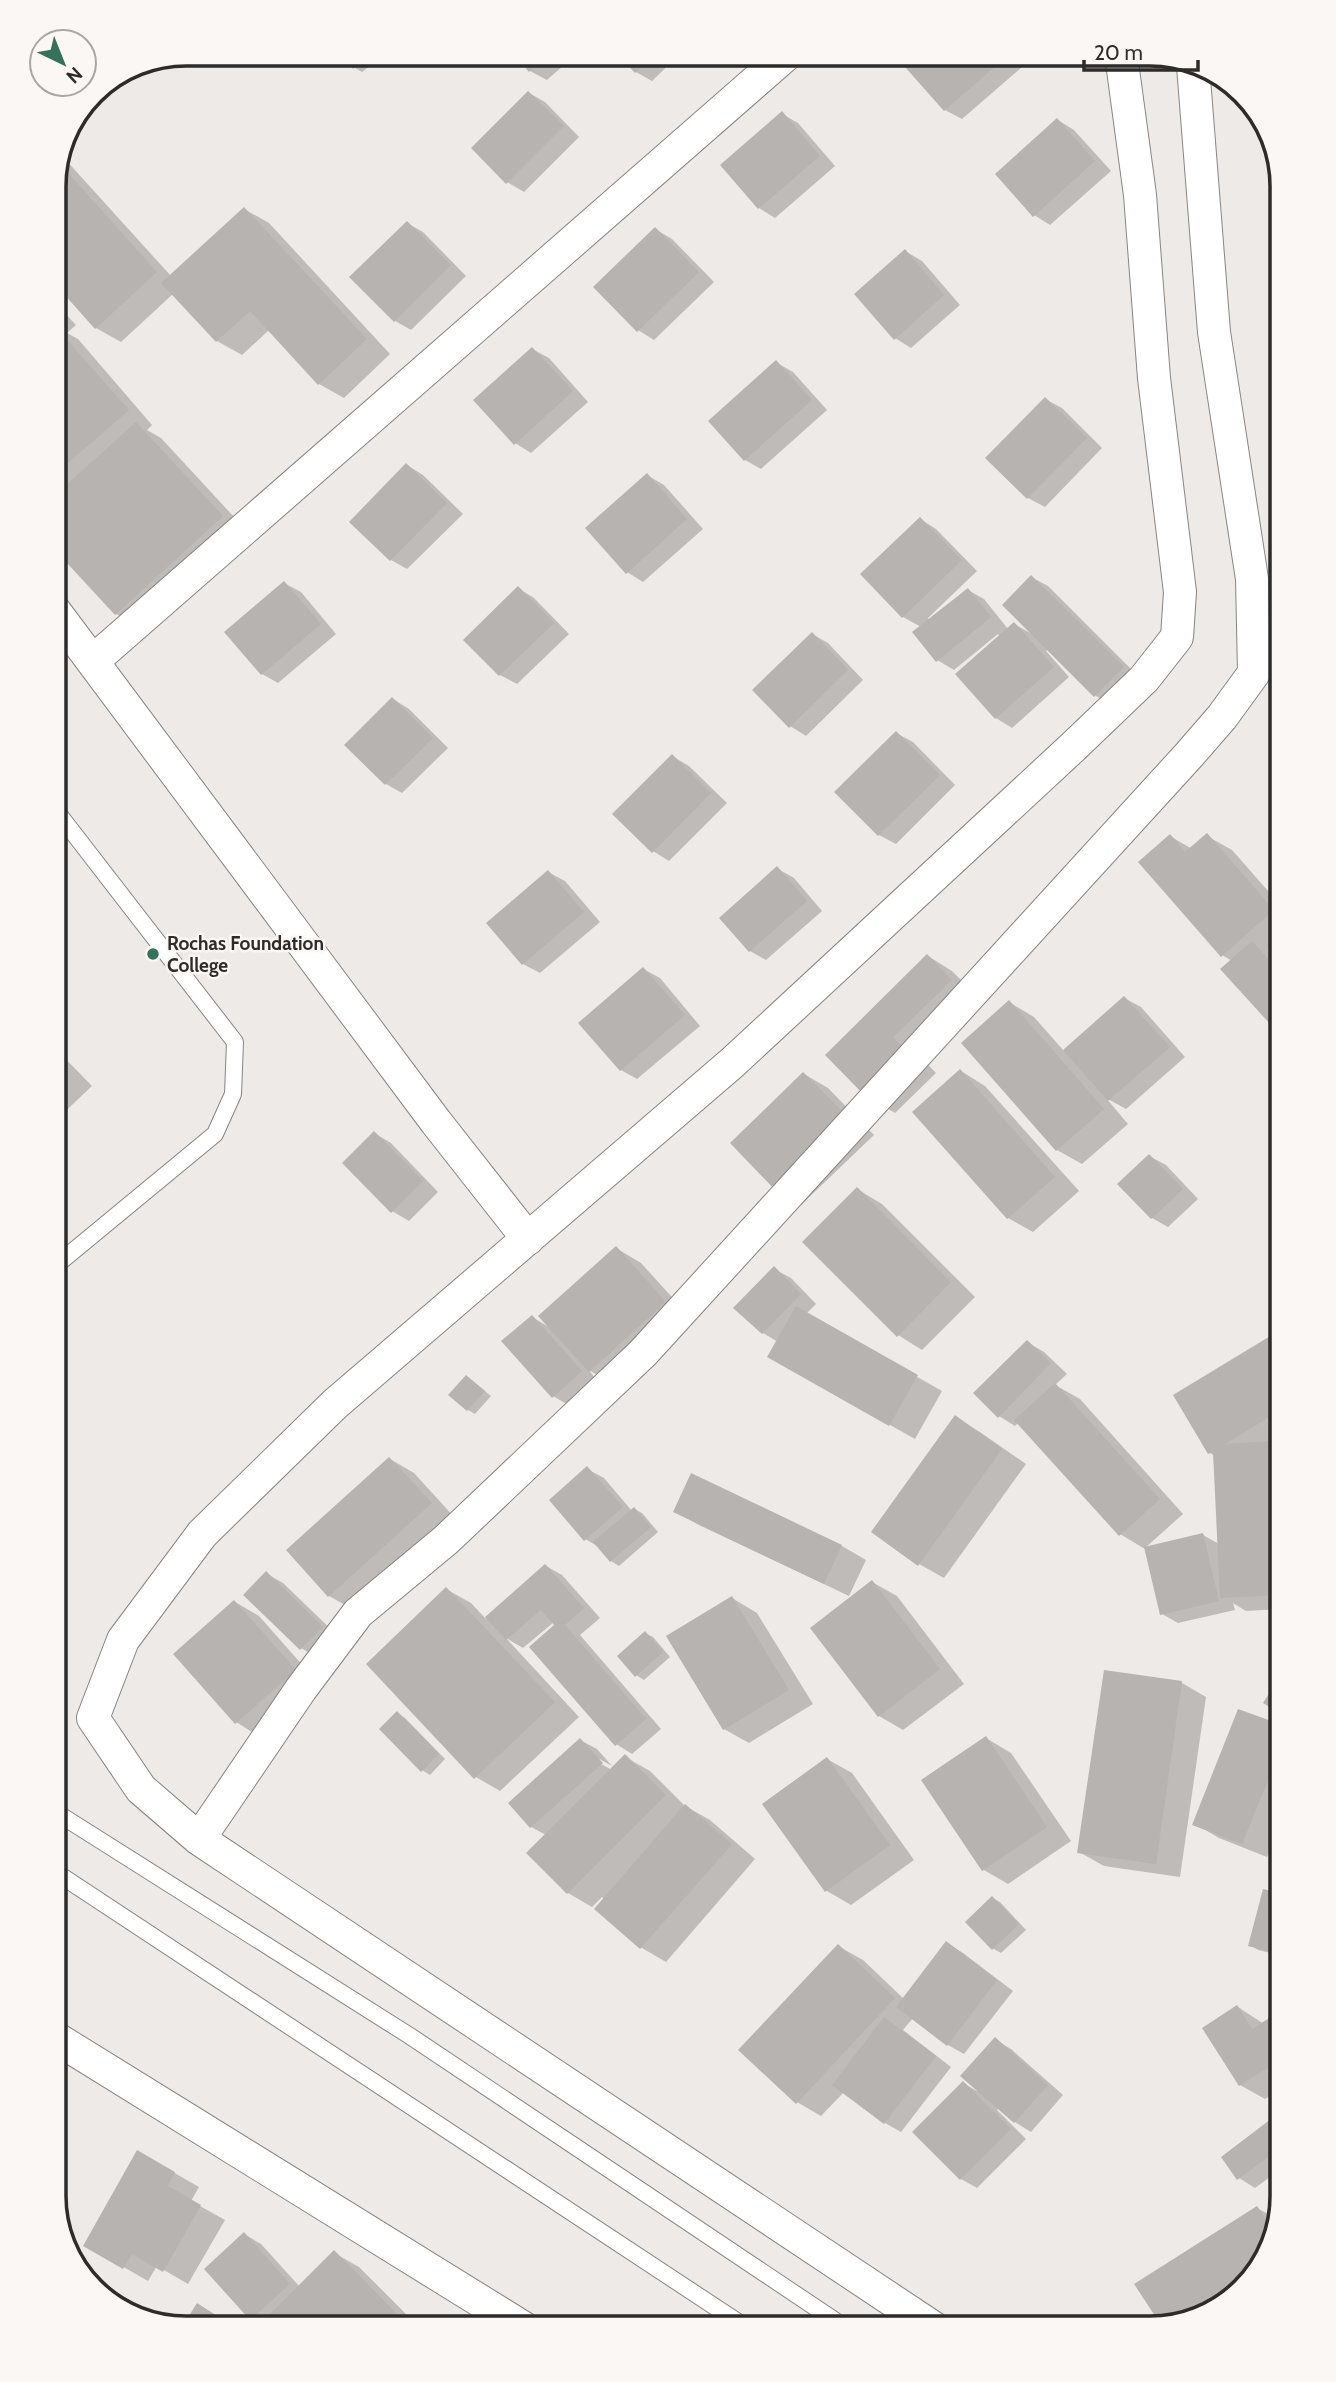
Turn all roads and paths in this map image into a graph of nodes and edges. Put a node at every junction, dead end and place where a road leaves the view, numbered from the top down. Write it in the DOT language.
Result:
graph roads {
  1 [pos="773,67"];
  2 [pos="1123,67"];
  3 [pos="1203,80"];
  4 [pos="67,627"];
  5 [pos="1270,660"];
  6 [pos="93,661"];
  7 [pos="1270,681"];
  8 [pos="67,824"];
  9 [pos="528,1239"];
  10 [pos="66,1257"];
  11 [pos="66,1819"];
  12 [pos="199,1839"];
  13 [pos="66,1879"];
  14 [pos="66,2044"];
  15 [pos="504,2315"];
  16 [pos="728,2316"];
  17 [pos="828,2316"];
  18 [pos="916,2316"];
  1 -- 6 [label="street"];
  2 -- 9 [label="street"];
  3 -- 5 [label="street"];
  4 -- 6 [label="street"];
  6 -- 9 [label="street"];
  7 -- 12 [label="street"];
  8 -- 10 [label="lane"];
  9 -- 12 [label="street"];
  11 -- 17 [label="lane"];
  12 -- 18 [label="street"];
  13 -- 16 [label="lane"];
  14 -- 15 [label="street"];
}
